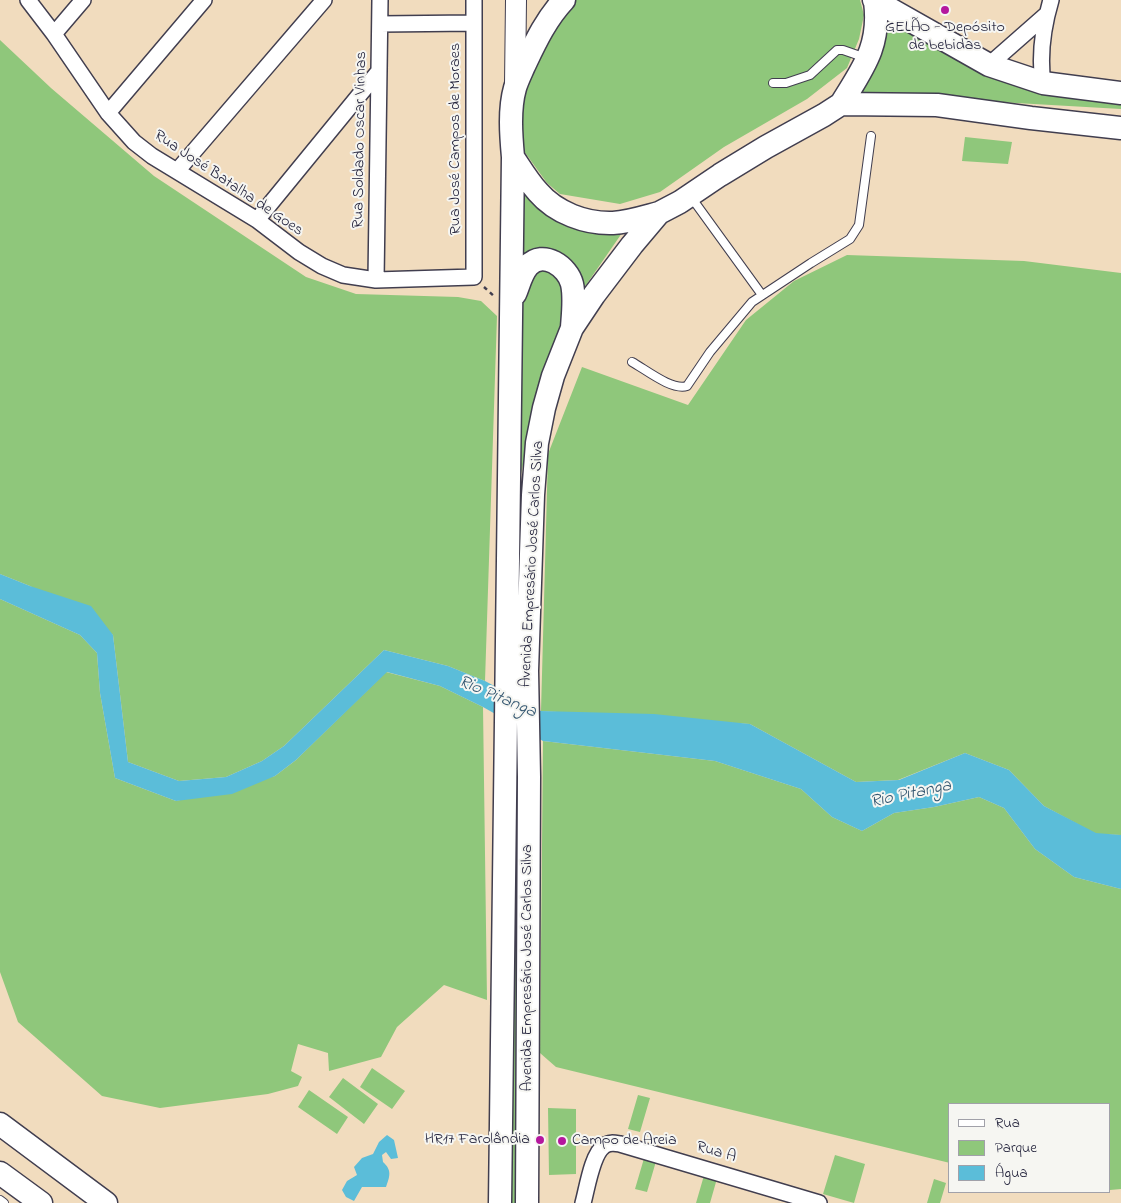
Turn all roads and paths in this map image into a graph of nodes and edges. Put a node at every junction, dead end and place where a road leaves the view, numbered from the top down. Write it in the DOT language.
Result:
graph roads {
  1 [pos="28,0"];
  2 [pos="83,0"];
  3 [pos="204,0"];
  4 [pos="324,0"];
  5 [pos="380,0"];
  6 [pos="474,0"];
  7 [pos="516,0"];
  8 [pos="564,0"];
  9 [pos="875,1"];
  10 [pos="1049,7"];
  11 [pos="473,23"];
  12 [pos="380,24"];
  13 [pos="54,34"];
  14 [pos="868,59"];
  15 [pos="989,65"];
  16 [pos="379,72"];
  17 [pos="773,83"];
  18 [pos="1043,83"];
  19 [pos="515,88"];
  20 [pos="1121,93"];
  21 [pos="841,104"];
  22 [pos="108,112"];
  23 [pos="1121,128"];
  24 [pos="871,136"];
  25 [pos="513,157"];
  26 [pos="178,171"];
  27 [pos="690,195"];
  28 [pos="658,213"];
  29 [pos="257,220"];
  30 [pos="474,277"];
  31 [pos="376,280"];
  32 [pos="762,295"];
  33 [pos="510,305"];
  34 [pos="572,328"];
  35 [pos="632,362"];
  36 [pos="517,674"];
  37 [pos="0,1124"];
  38 [pos="0,1173"];
  39 [pos="0,1200"];
  40 [pos="4,1203"];
  41 [pos="41,1203"];
  42 [pos="106,1203"];
  43 [pos="500,1203"];
  44 [pos="527,1203"];
  45 [pos="584,1203"];
  46 [pos="819,1203"];
  1 -- 13 [label="street, Rua José Batalha de Goes"];
  2 -- 13 [label="street"];
  3 -- 22 [label="street"];
  4 -- 26 [label="street"];
  5 -- 12 [label="street, Rua Soldado Oscar Vinhas"];
  6 -- 11 [label="street, Rua José Campos de Moraes"];
  7 -- 19 [label="street"];
  8 -- 19 [label="main road, Avenida Empresário José Carlos Silva"];
  9 -- 14 [label="main road"];
  9 -- 15 [label="main road"];
  10 -- 15 [label="street"];
  10 -- 18 [label="street"];
  11 -- 12 [label="street"];
  11 -- 30 [label="street, Rua José Campos de Moraes"];
  12 -- 16 [label="street, Rua Soldado Oscar Vinhas"];
  13 -- 22 [label="street, Rua José Batalha de Goes"];
  14 -- 17 [label="lane"];
  14 -- 21 [label="main road"];
  15 -- 18 [label="main road"];
  16 -- 29 [label="street"];
  16 -- 31 [label="street, Rua Soldado Oscar Vinhas"];
  18 -- 20 [label="main road"];
  19 -- 25 [label="main road, Avenida Empresário José Carlos Silva"];
  21 -- 23 [label="main road"];
  21 -- 27 [label="main road, Avenida Empresário José Carlos Silva"];
  22 -- 26 [label="street, Rua José Batalha de Goes"];
  24 -- 32 [label="lane"];
  25 -- 28 [label="main road"];
  25 -- 33 [label="main road, Avenida Empresário José Carlos Silva"];
  26 -- 29 [label="street, Rua José Batalha de Goes"];
  27 -- 28 [label="main road, Avenida Empresário José Carlos Silva"];
  27 -- 32 [label="lane"];
  28 -- 34 [label="main road, Avenida Empresário José Carlos Silva"];
  29 -- 31 [label="street, Rua José Batalha de Goes"];
  30 -- 31 [label="street, Rua José Batalha de Goes"];
  32 -- 35 [label="lane"];
  33 -- 34 [label="main road"];
  33 -- 36 [label="main road, Avenida Empresário José Carlos Silva"];
  34 -- 36 [label="main road, Avenida Empresário José Carlos Silva"];
  36 -- 43 [label="main road, Avenida Empresário José Carlos Silva"];
  36 -- 44 [label="main road, Avenida Empresário José Carlos Silva"];
  37 -- 42 [label="main road"];
  38 -- 41 [label="main road"];
  39 -- 40 [label="lane"];
  45 -- 46 [label="street, Rua A"];
}
